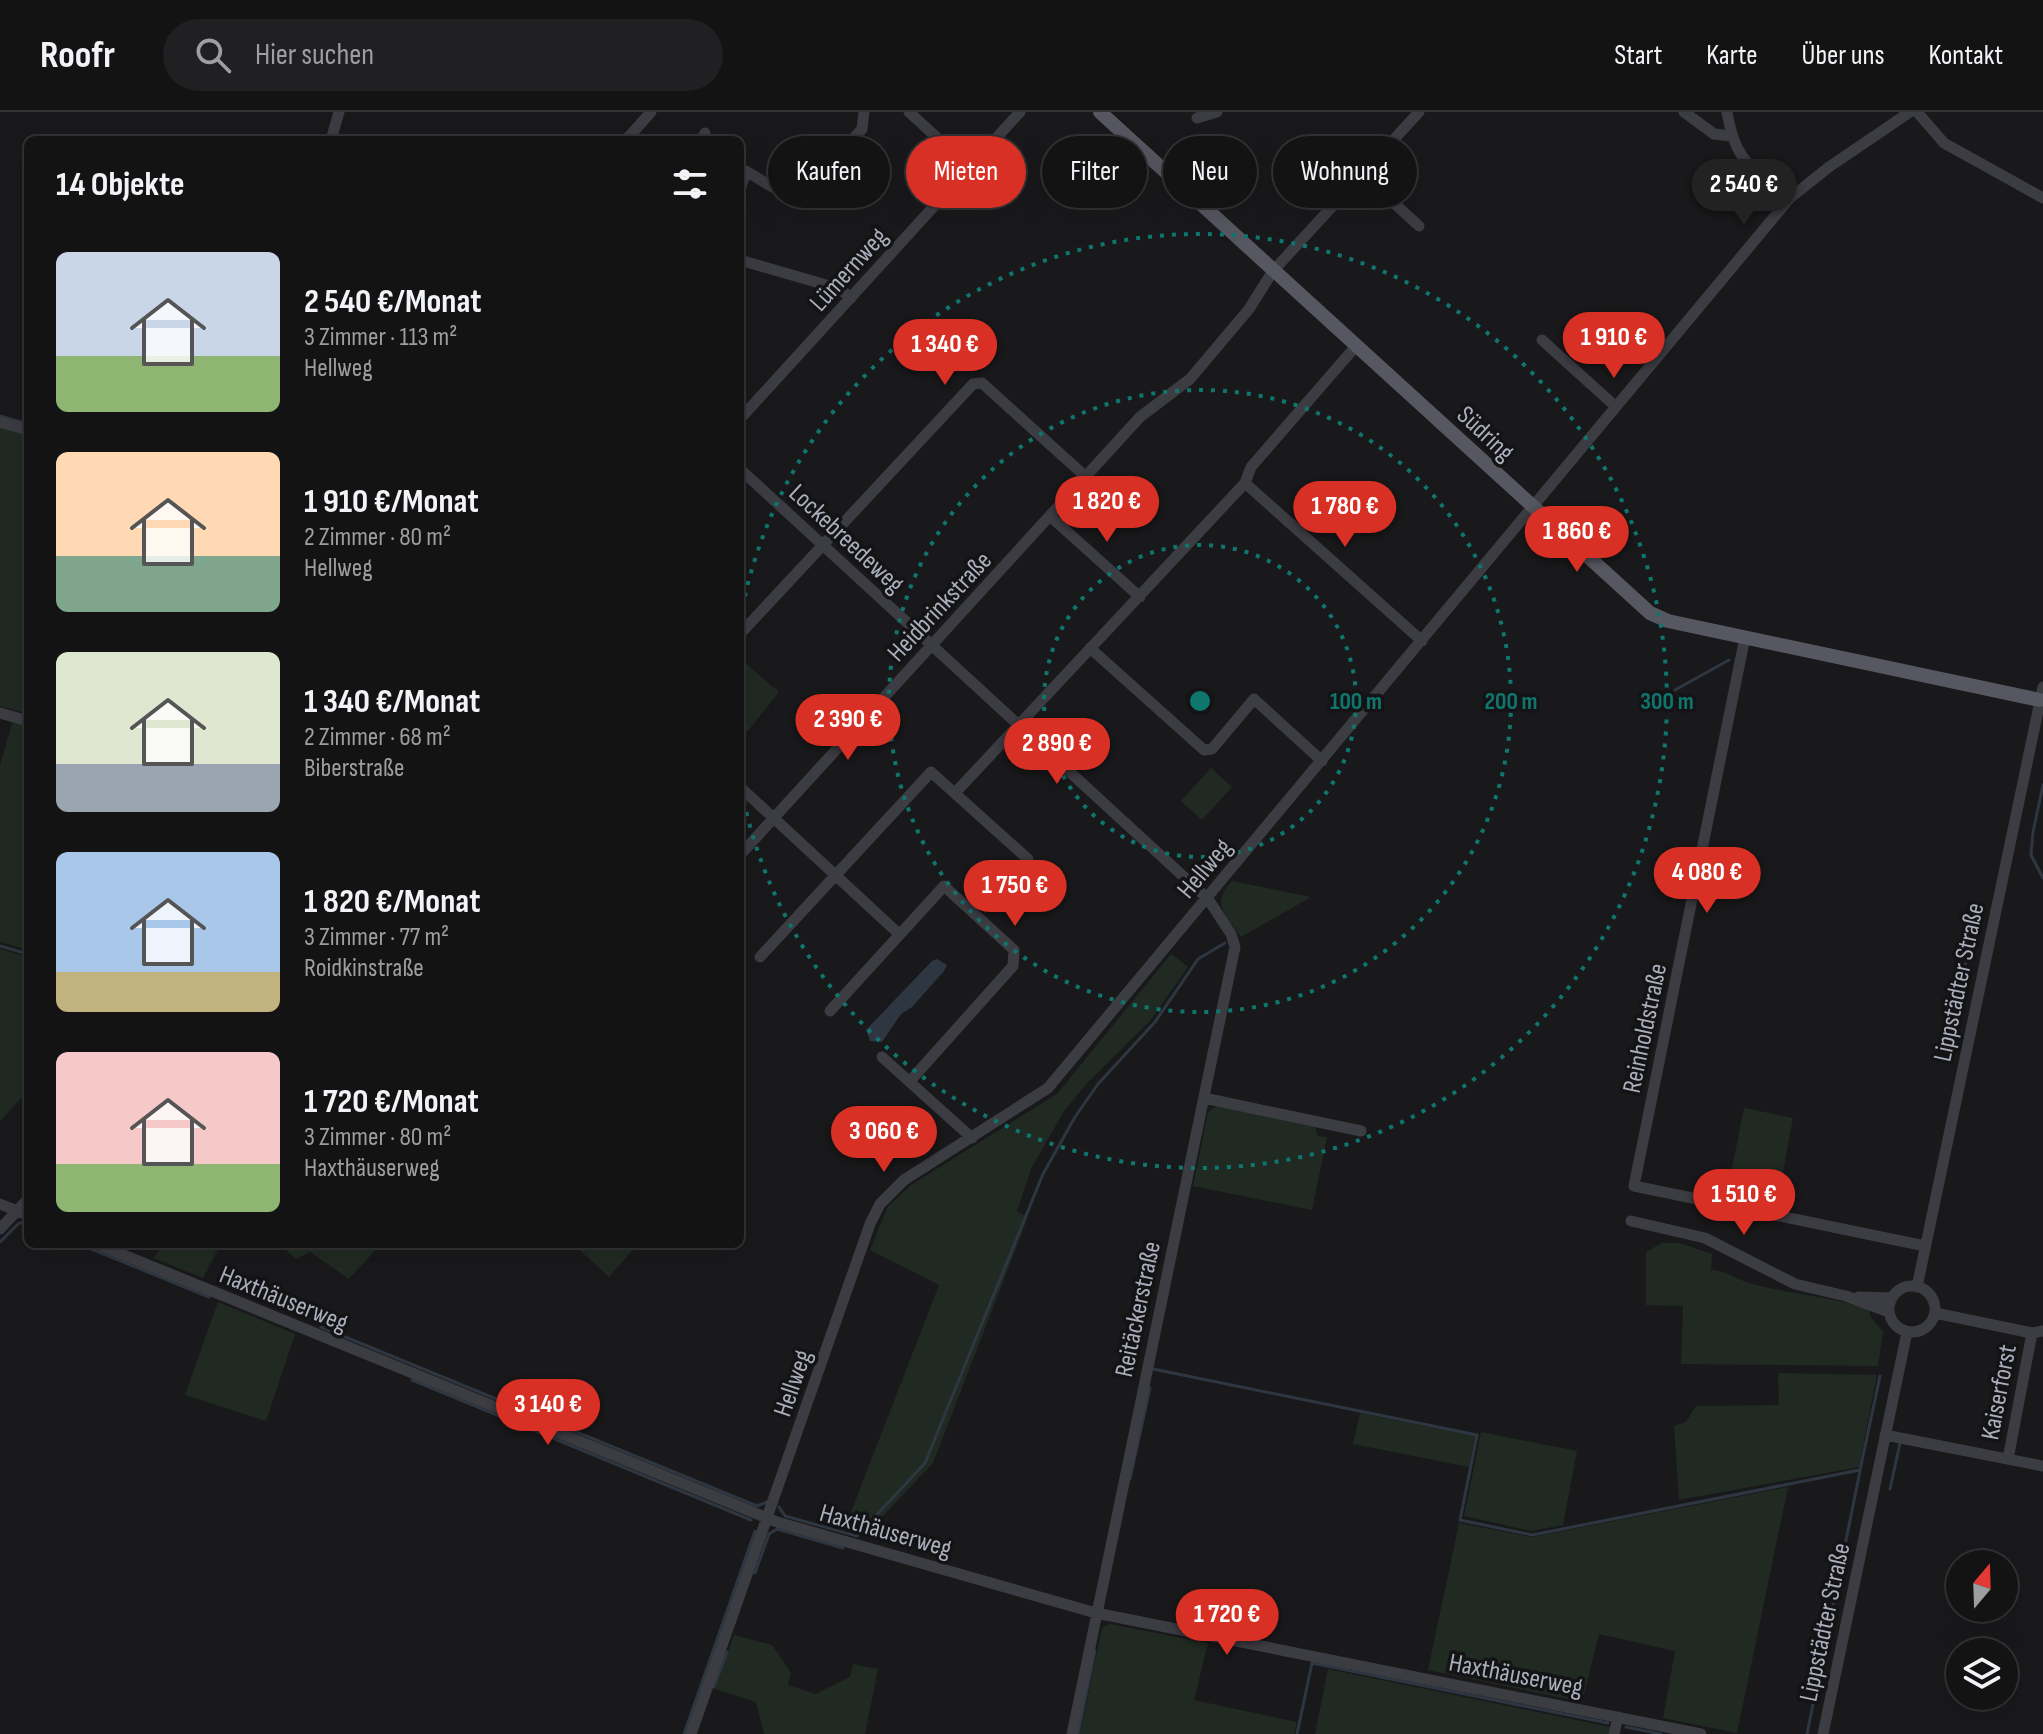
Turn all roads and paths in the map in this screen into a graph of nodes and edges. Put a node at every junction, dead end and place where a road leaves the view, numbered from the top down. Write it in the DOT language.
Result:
graph roads {
  1 [pos="339,112"];
  2 [pos="651,112"];
  3 [pos="864,112"];
  4 [pos="909,112"];
  5 [pos="1020,112"];
  6 [pos="1100,112"];
  7 [pos="1217,112"];
  8 [pos="1419,112"];
  9 [pos="1684,112"];
  10 [pos="1727,112"];
  11 [pos="1910,112"];
  12 [pos="1917,112"];
  13 [pos="1197,118"];
  14 [pos="332,136"];
  15 [pos="630,136"];
  16 [pos="856,136"];
  17 [pos="935,136"];
  18 [pos="999,136"];
  19 [pos="1398,136"];
  20 [pos="1731,136"];
  21 [pos="744,171"];
  22 [pos="768,185"];
  23 [pos="1790,198"];
  24 [pos="2043,198"];
  25 [pos="933,208"];
  26 [pos="1332,208"];
  27 [pos="1399,208"];
  28 [pos="1419,226"];
  29 [pos="744,261"];
  30 [pos="1273,271"];
  31 [pos="851,298"];
  32 [pos="1542,340"];
  33 [pos="1356,346"];
  34 [pos="1615,406"];
  35 [pos="744,415"];
  36 [pos="0,422"];
  37 [pos="24,429"];
  38 [pos="744,473"];
  39 [pos="1086,477"];
  40 [pos="1245,483"];
  41 [pos="1532,507"];
  42 [pos="1051,517"];
  43 [pos="823,545"];
  44 [pos="1140,597"];
  45 [pos="744,630"];
  46 [pos="1745,637"];
  47 [pos="1422,641"];
  48 [pos="931,646"];
  49 [pos="1090,648"];
  50 [pos="2042,696"];
  51 [pos="0,713"];
  52 [pos="24,720"];
  53 [pos="1017,726"];
  54 [pos="1322,761"];
  55 [pos="744,791"];
  56 [pos="955,793"];
  57 [pos="773,819"];
  58 [pos="744,851"];
  59 [pos="1028,859"];
  60 [pos="835,876"];
  61 [pos="1208,899"];
  62 [pos="899,934"];
  63 [pos="760,957"];
  64 [pos="830,1011"];
  65 [pos="882,1057"];
  66 [pos="910,1081"];
  67 [pos="1204,1098"];
  68 [pos="1361,1131"];
  69 [pos="972,1138"];
  70 [pos="0,1204"];
  71 [pos="22,1213"];
  72 [pos="1631,1221"];
  73 [pos="0,1229"];
  74 [pos="1925,1246"];
  75 [pos="107,1248"];
  76 [pos="1917,1287"];
  77 [pos="1846,1296"];
  78 [pos="1892,1298"];
  79 [pos="1889,1312"];
  80 [pos="1935,1313"];
  81 [pos="1907,1332"];
  82 [pos="2038,1332"];
  83 [pos="1885,1435"];
  84 [pos="2008,1459"];
  85 [pos="2043,1466"];
  86 [pos="768,1519"];
  87 [pos="1096,1613"];
  88 [pos="1618,1717"];
  89 [pos="691,1734"];
  90 [pos="1072,1734"];
  91 [pos="1614,1734"];
  92 [pos="1701,1734"];
  93 [pos="1823,1734"];
  1 -- 14 [label="street"];
  2 -- 15 [label="street"];
  3 -- 16 [label="street"];
  4 -- 17 [label="street"];
  5 -- 18 [label="street, Lümernweg"];
  6 -- 30 [label="main road, Südring"];
  7 -- 13 [label="street"];
  8 -- 19 [label="street, Heidbrinkstraße"];
  9 -- 20 [label="street"];
  10 -- 20 [label="street"];
  11 -- 23 [label="street, Hellweg"];
  12 -- 24 [label="street"];
  20 -- 23 [label="street"];
  21 -- 22 [label="street"];
  23 -- 34 [label="street, Hellweg"];
  25 -- 31 [label="street, Lümernweg"];
  26 -- 30 [label="street, Heidbrinkstraße"];
  27 -- 28 [label="street"];
  29 -- 31 [label="street"];
  30 -- 33 [label="main road, Südring"];
  30 -- 39 [label="street, Heidbrinkstraße"];
  31 -- 35 [label="street, Lümernweg"];
  32 -- 34 [label="street"];
  33 -- 40 [label="street"];
  33 -- 41 [label="main road, Südring"];
  34 -- 41 [label="street, Hellweg"];
  36 -- 37 [label="street"];
  38 -- 43 [label="street, Lockebreedeweg"];
  39 -- 42 [label="street, Heidbrinkstraße"];
  39 -- 43 [label="street"];
  40 -- 44 [label="street"];
  40 -- 47 [label="street"];
  41 -- 46 [label="main road, Südring"];
  41 -- 47 [label="street, Hellweg"];
  42 -- 44 [label="street"];
  42 -- 48 [label="street, Heidbrinkstraße"];
  43 -- 45 [label="street"];
  43 -- 48 [label="street, Lockebreedeweg"];
  44 -- 49 [label="street"];
  46 -- 50 [label="main road, Südring"];
  46 -- 74 [label="street, Reinholdstraße"];
  47 -- 54 [label="street, Hellweg"];
  48 -- 53 [label="street, Lockebreedeweg"];
  48 -- 57 [label="street, Heidbrinkstraße"];
  49 -- 53 [label="street"];
  49 -- 54 [label="street"];
  50 -- 74 [label="street, Lippstädter Straße"];
  51 -- 52 [label="street"];
  53 -- 56 [label="street"];
  53 -- 61 [label="street, Lockebreedeweg"];
  54 -- 61 [label="street, Hellweg"];
  55 -- 57 [label="street"];
  56 -- 59 [label="street"];
  56 -- 60 [label="street"];
  57 -- 58 [label="street, Heidbrinkstraße"];
  57 -- 60 [label="street"];
  60 -- 62 [label="street"];
  60 -- 63 [label="street"];
  61 -- 67 [label="street, Reitäckerstraße"];
  61 -- 69 [label="street, Hellweg"];
  62 -- 64 [label="street"];
  62 -- 66 [label="street"];
  65 -- 66 [label="street"];
  66 -- 69 [label="street"];
  67 -- 68 [label="street"];
  67 -- 87 [label="street, Reitäckerstraße"];
  69 -- 86 [label="street, Hellweg"];
  70 -- 71 [label="street"];
  71 -- 73 [label="street"];
  72 -- 77 [label="street"];
  74 -- 76 [label="street, Lippstädter Straße"];
  75 -- 86 [label="street, Haxthäuserweg"];
  76 -- 78 [label="street"];
  76 -- 80 [label="street"];
  77 -- 78 [label="street"];
  77 -- 79 [label="street"];
  78 -- 79 [label="street"];
  79 -- 81 [label="street"];
  80 -- 81 [label="street"];
  80 -- 82 [label="street, Kaiserforst"];
  81 -- 83 [label="street, Lippstädter Straße"];
  82 -- 84 [label="street, Kaiserforst"];
  83 -- 84 [label="street"];
  83 -- 93 [label="street, Lippstädter Straße"];
  84 -- 85 [label="street"];
  86 -- 87 [label="street, Haxthäuserweg"];
  86 -- 89 [label="street, Hellweg"];
  87 -- 88 [label="street, Haxthäuserweg"];
  87 -- 90 [label="street, Reitäckerstraße"];
  88 -- 91 [label="street"];
  88 -- 92 [label="street, Haxthäuserweg"];
}
